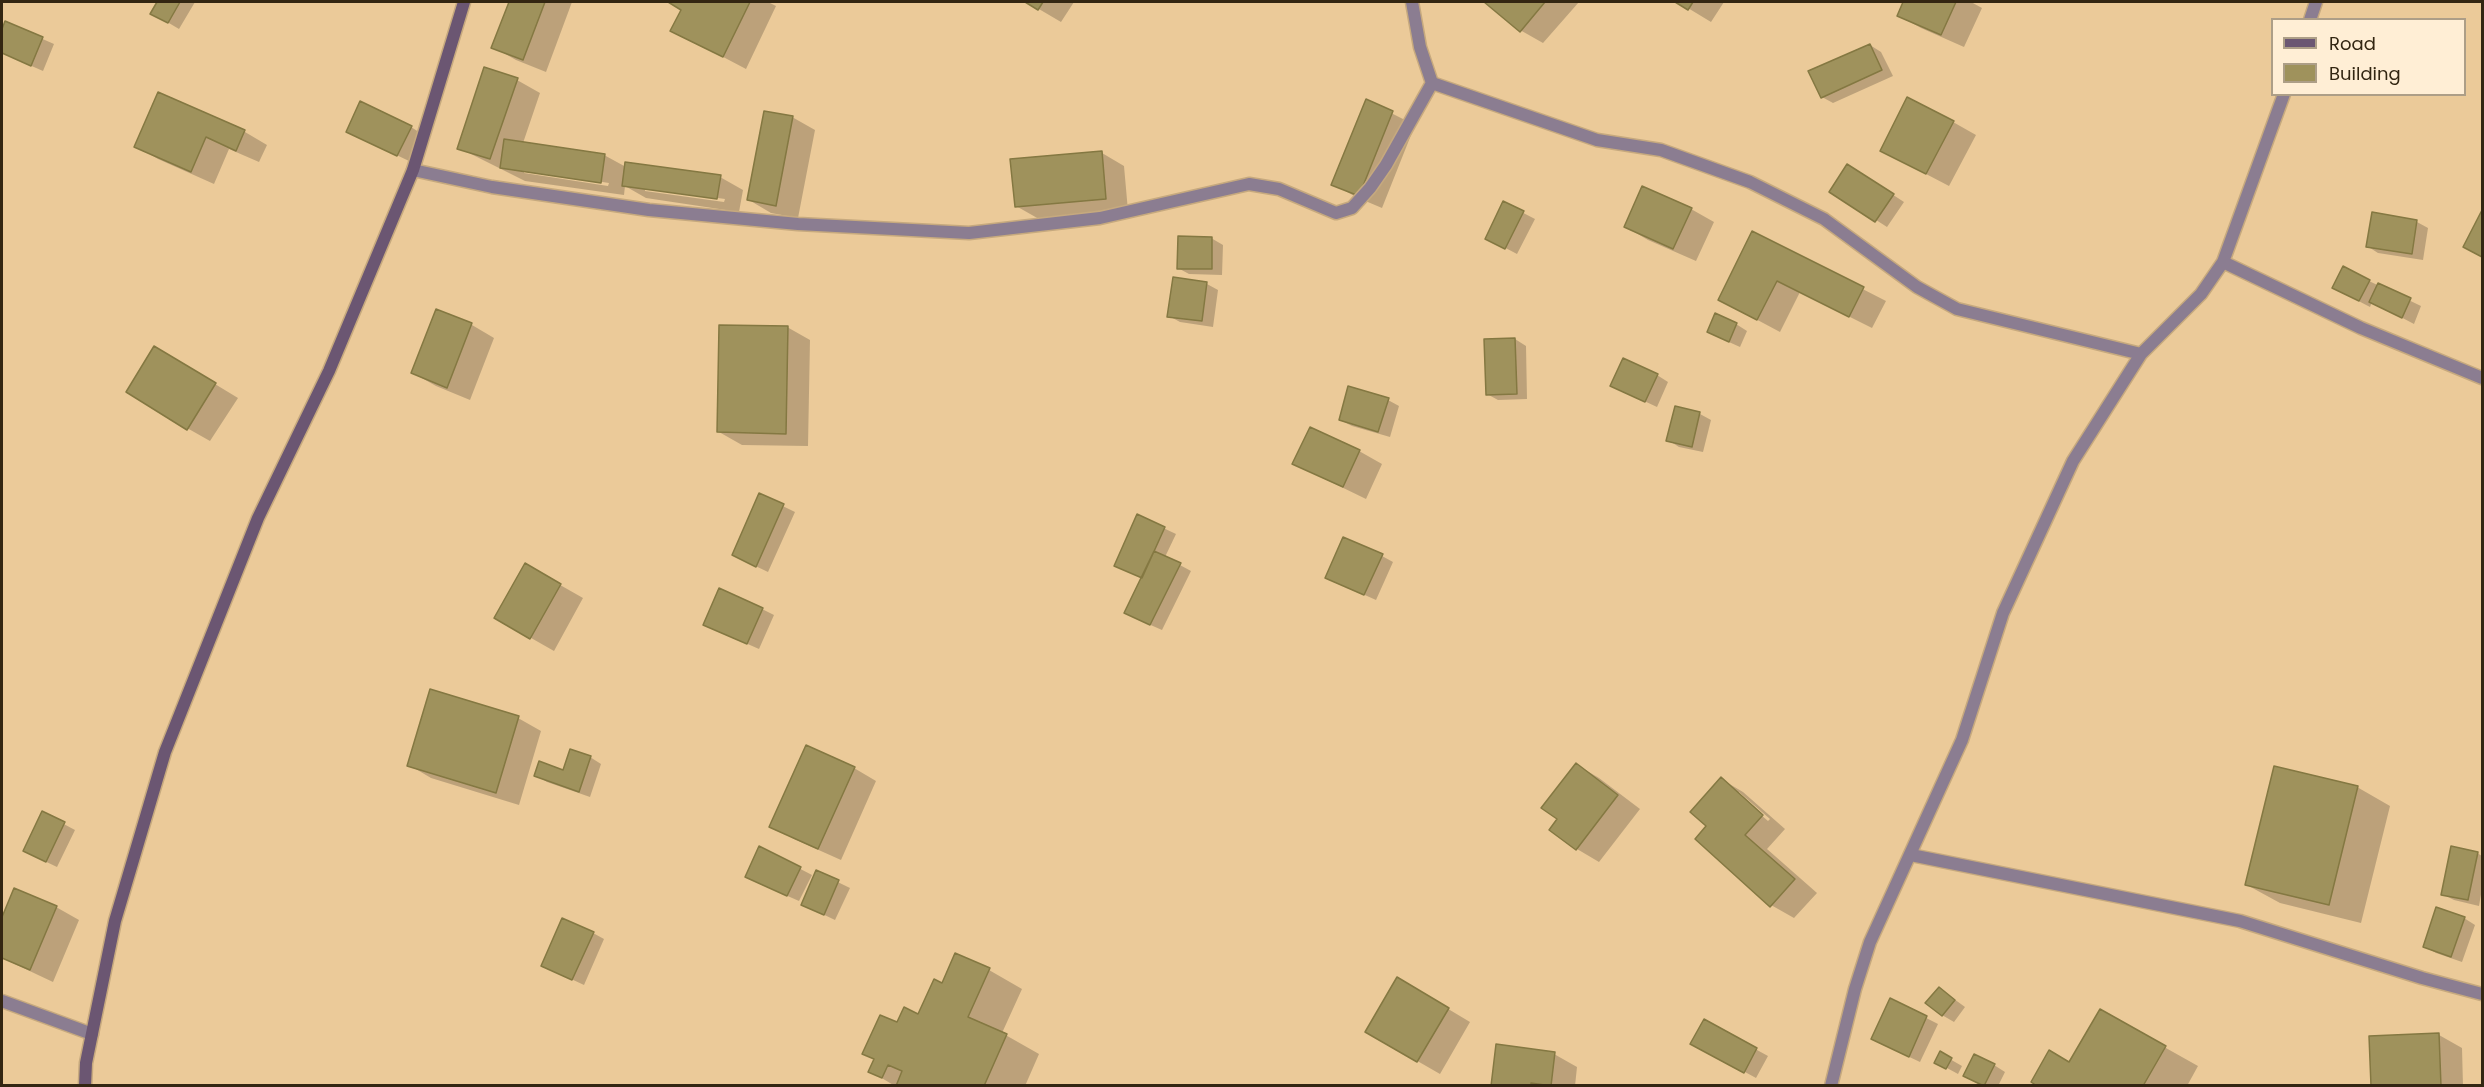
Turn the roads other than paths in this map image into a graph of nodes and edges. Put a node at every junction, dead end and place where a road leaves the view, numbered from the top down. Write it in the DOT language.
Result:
graph roads {
  1 [pos="464,2"];
  2 [pos="1412,2"];
  3 [pos="2316,2"];
  4 [pos="2311,18"];
  5 [pos="1431,83"];
  6 [pos="2283,96"];
  7 [pos="413,170"];
  8 [pos="2223,262"];
  9 [pos="2142,354"];
  10 [pos="2482,378"];
  11 [pos="1911,855"];
  12 [pos="2482,994"];
  13 [pos="2,1001"];
  14 [pos="92,1034"];
  15 [pos="84,1086"];
  16 [pos="1831,1086"];
  1 -- 7 [label="street"];
  2 -- 5 [label="street"];
  3 -- 4 [label="street"];
  5 -- 7 [label="street"];
  5 -- 9 [label="street"];
  6 -- 8 [label="street"];
  7 -- 14 [label="street"];
  8 -- 9 [label="street"];
  8 -- 10 [label="street"];
  9 -- 11 [label="street"];
  11 -- 12 [label="street"];
  11 -- 16 [label="street"];
  13 -- 14 [label="street"];
  14 -- 15 [label="street"];
}
